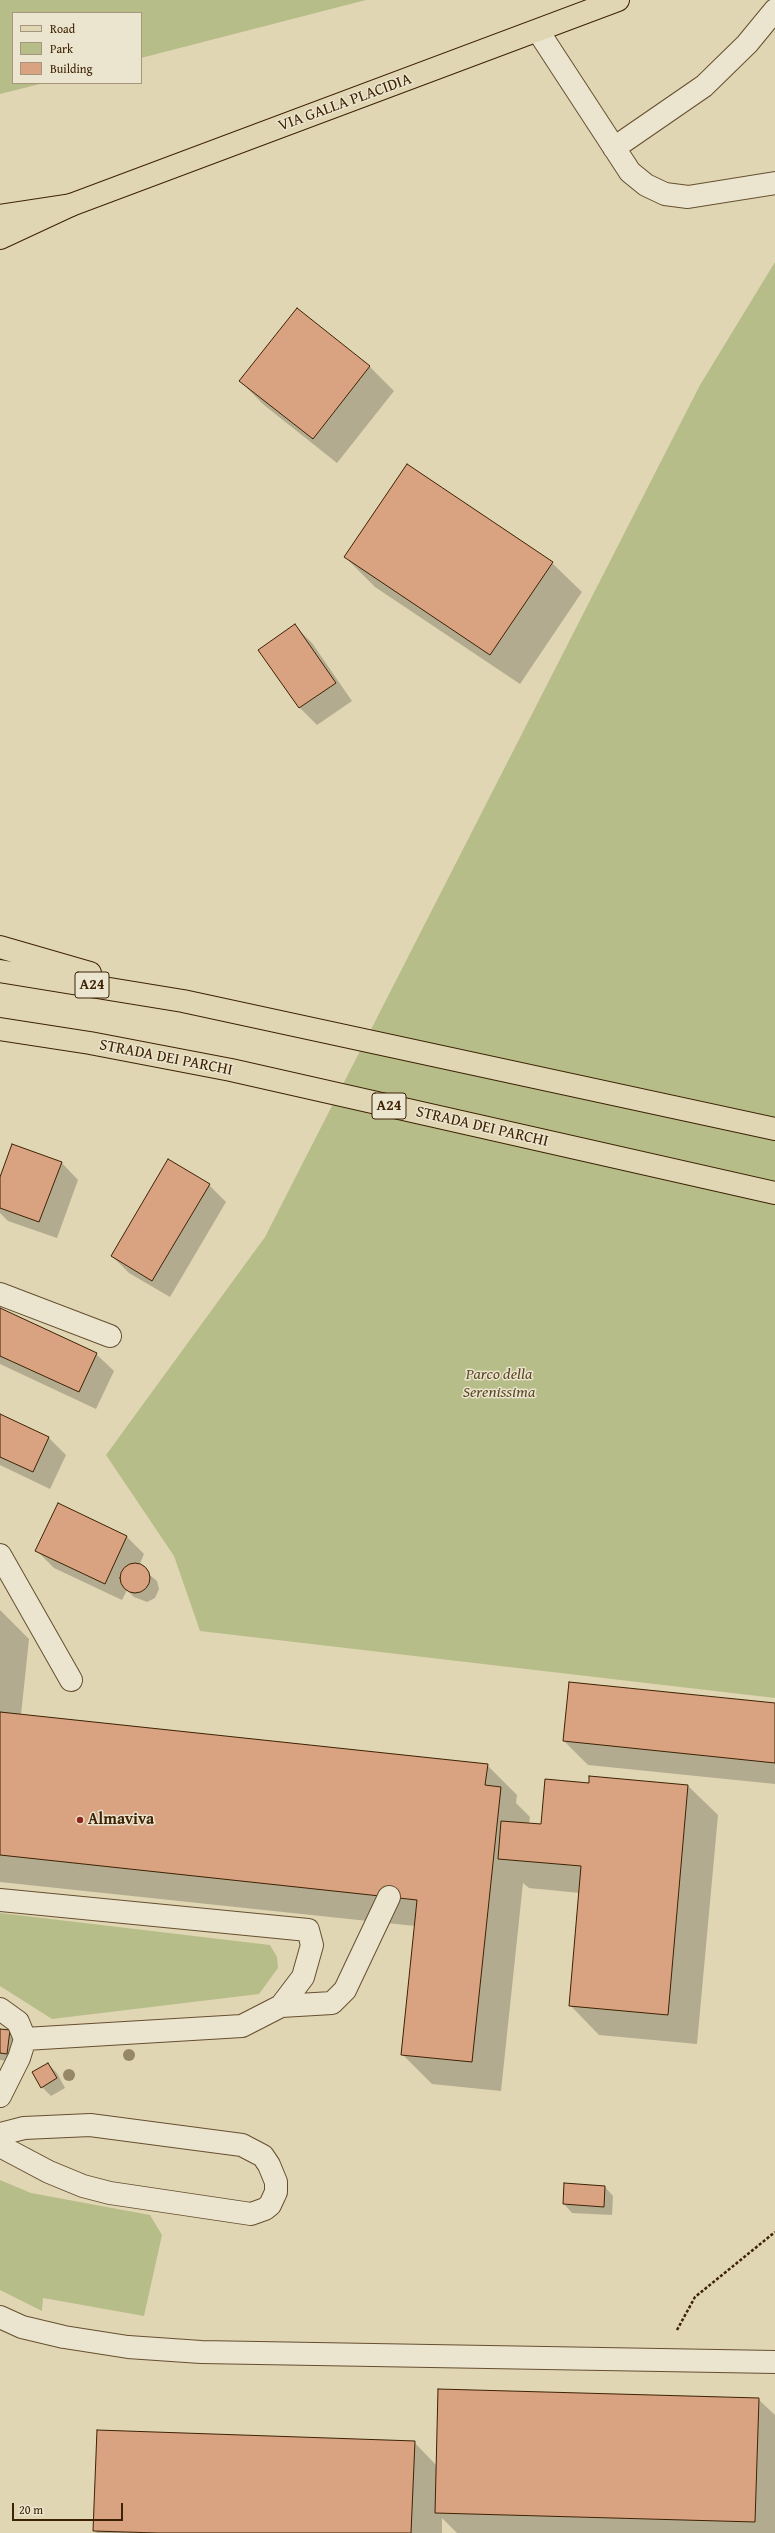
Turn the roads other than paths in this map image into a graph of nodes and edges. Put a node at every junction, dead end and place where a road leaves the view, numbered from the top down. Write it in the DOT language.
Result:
graph roads {
  1 [pos="618,0"];
  2 [pos="775,10"];
  3 [pos="538,31"];
  4 [pos="614,148"];
  5 [pos="775,183"];
  6 [pos="71,205"];
  7 [pos="0,216"];
  8 [pos="0,238"];
  9 [pos="0,947"];
  10 [pos="0,971"];
  11 [pos="184,1001"];
  12 [pos="0,1029"];
  13 [pos="775,1129"];
  14 [pos="775,1193"];
  15 [pos="0,1294"];
  16 [pos="110,1336"];
  17 [pos="0,1555"];
  18 [pos="71,1680"];
  19 [pos="389,1897"];
  20 [pos="0,1900"];
  21 [pos="282,2006"];
  22 [pos="0,2009"];
  23 [pos="25,2038"];
  24 [pos="0,2096"];
  25 [pos="0,2134"];
  26 [pos="0,2146"];
  27 [pos="0,2317"];
  28 [pos="775,2362"];
  1 -- 3 [label="main road, VIA GALLA PLACIDIA"];
  2 -- 4 [label="street"];
  3 -- 4 [label="street"];
  3 -- 6 [label="main road, VIA GALLA PLACIDIA"];
  4 -- 5 [label="street"];
  6 -- 7 [label="main road"];
  6 -- 8 [label="main road"];
  9 -- 11 [label="main road"];
  10 -- 11 [label="main road, A24"];
  11 -- 13 [label="main road, A24"];
  12 -- 14 [label="main road, STRADA DEI PARCHI / A24"];
  15 -- 16 [label="street"];
  17 -- 18 [label="street"];
  19 -- 21 [label="street"];
  20 -- 21 [label="street"];
  21 -- 23 [label="street"];
  22 -- 23 [label="street"];
  23 -- 24 [label="street"];
  25 -- 26 [label="street"];
  27 -- 28 [label="street"];
}
